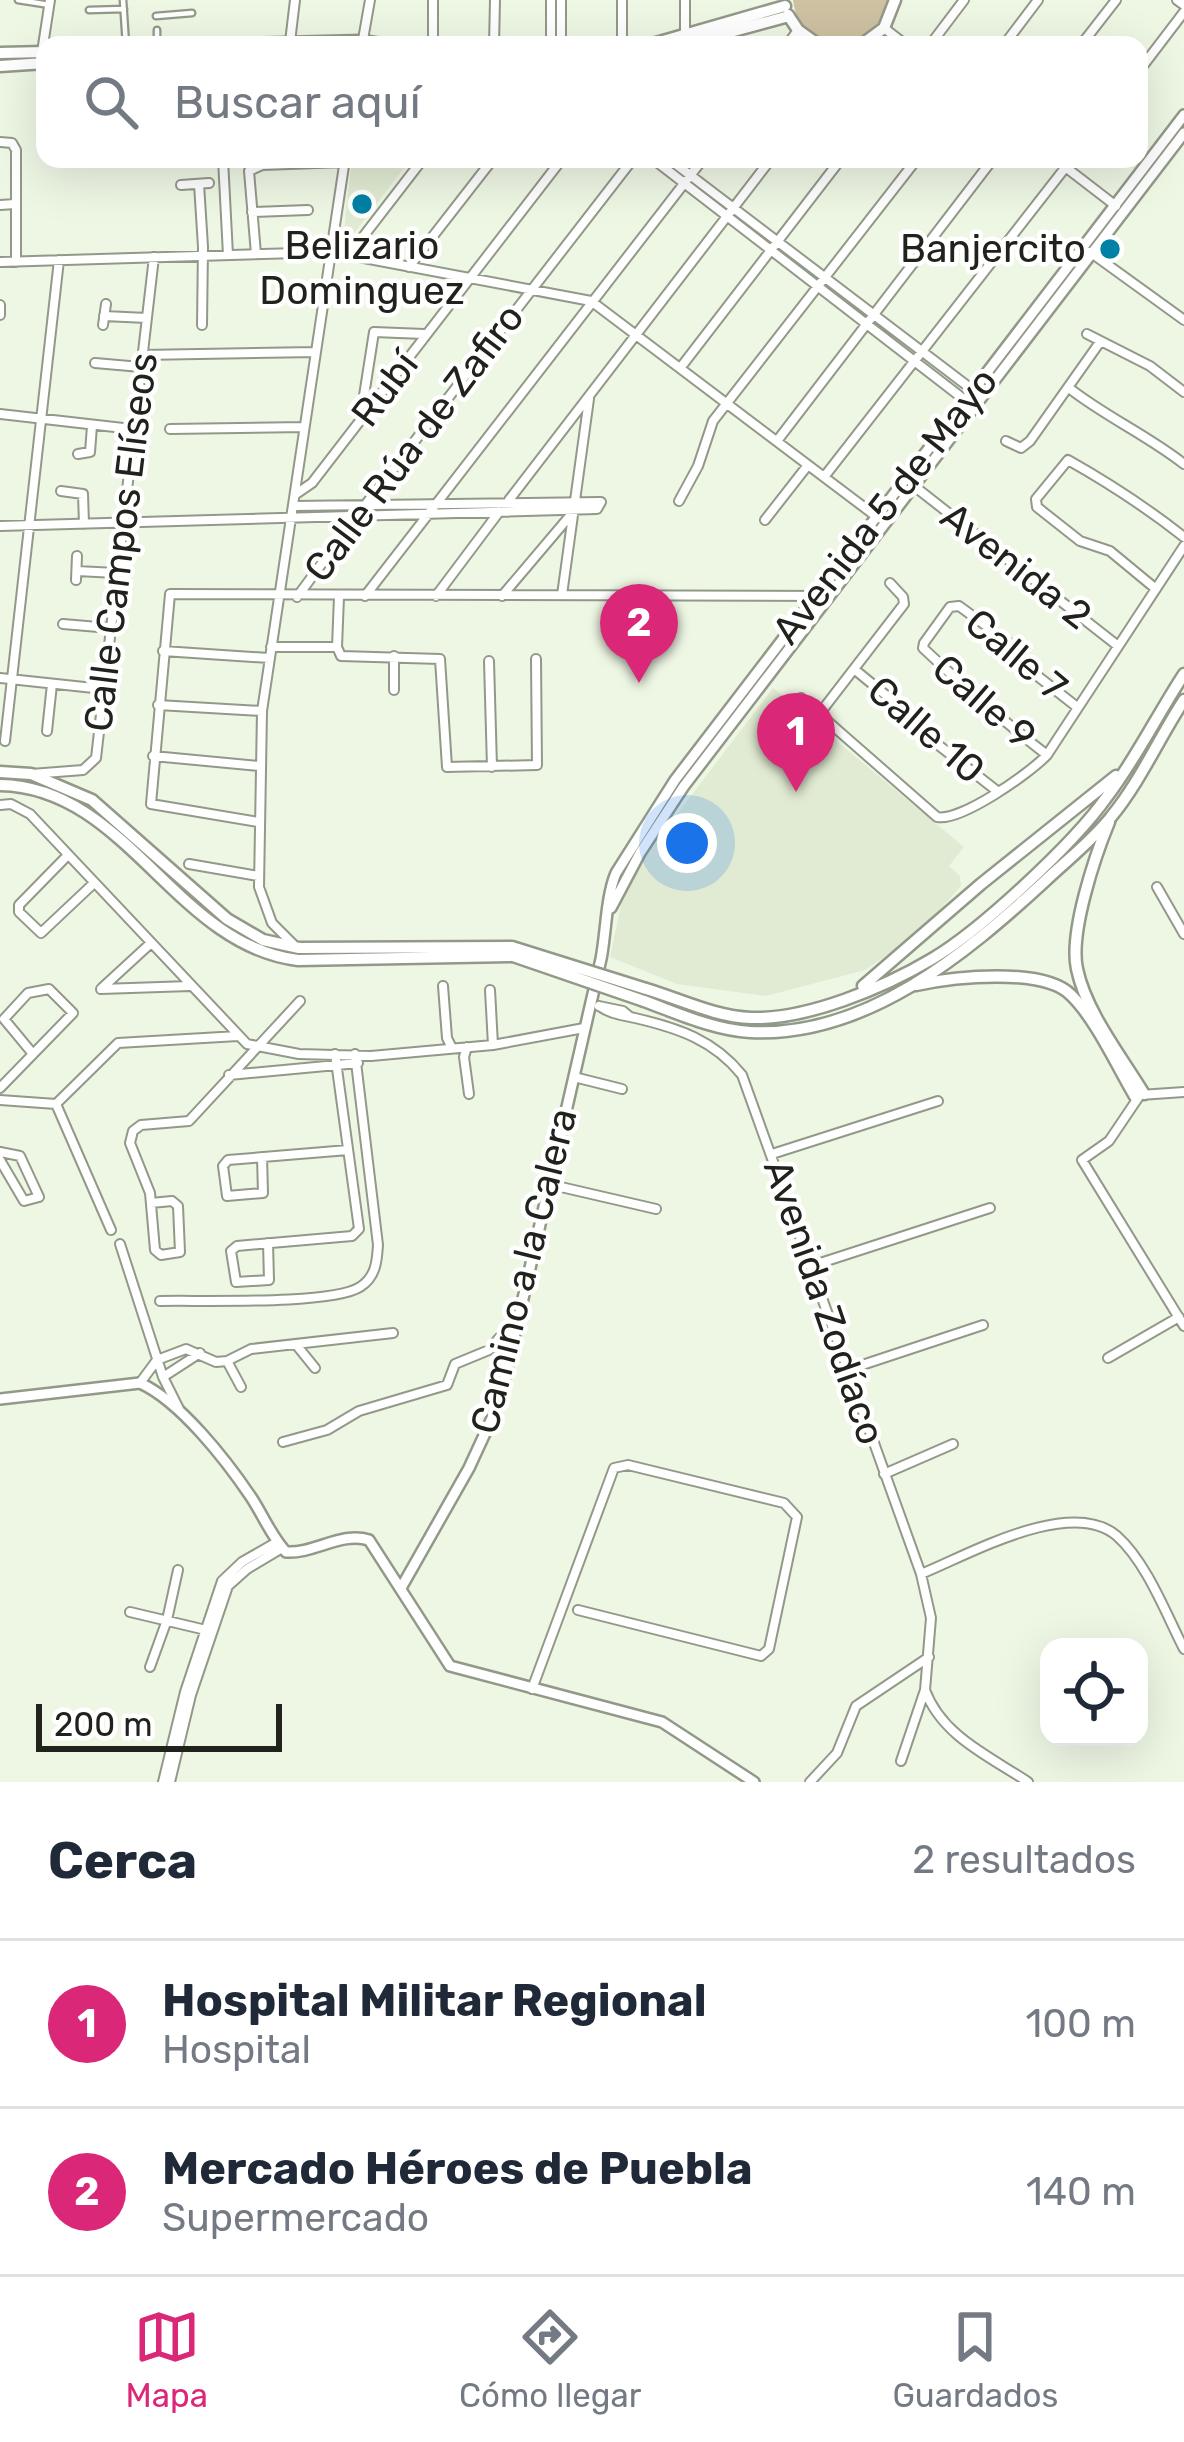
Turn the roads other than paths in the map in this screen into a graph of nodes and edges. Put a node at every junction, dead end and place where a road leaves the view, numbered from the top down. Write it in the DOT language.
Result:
graph roads {
  1 [pos="18,0"];
  2 [pos="123,0"];
  3 [pos="295,0"];
  4 [pos="370,0"];
  5 [pos="433,0"];
  6 [pos="495,0"];
  7 [pos="551,0"];
  8 [pos="561,0"];
  9 [pos="622,0"];
  10 [pos="685,0"];
  11 [pos="756,0"];
  12 [pos="895,0"];
  13 [pos="964,0"];
  14 [pos="1038,0"];
  15 [pos="1116,0"];
  16 [pos="50,2"];
  17 [pos="1182,6"];
  18 [pos="786,7"];
  19 [pos="124,9"];
  20 [pos="88,10"];
  21 [pos="192,13"];
  22 [pos="756,15"];
  23 [pos="156,16"];
  24 [pos="884,28"];
  25 [pos="157,30"];
  26 [pos="798,30"];
  27 [pos="723,34"];
  28 [pos="46,36"];
  29 [pos="126,36"];
  30 [pos="157,36"];
  31 [pos="291,36"];
  32 [pos="364,36"];
  33 [pos="433,36"];
  34 [pos="494,36"];
  35 [pos="551,36"];
  36 [pos="561,36"];
  37 [pos="622,36"];
  38 [pos="684,36"];
  39 [pos="794,36"];
  40 [pos="806,36"];
  41 [pos="873,36"];
  42 [pos="894,36"];
  43 [pos="937,36"];
  44 [pos="1011,36"];
  45 [pos="1088,36"];
  46 [pos="0,53"];
  47 [pos="36,55"];
  48 [pos="1148,57"];
  49 [pos="36,58"];
  50 [pos="0,66"];
  51 [pos="1184,116"];
  52 [pos="1184,134"];
  53 [pos="0,142"];
  54 [pos="1148,164"];
  55 [pos="223,168"];
  56 [pos="253,168"];
  57 [pos="344,168"];
  58 [pos="416,168"];
  59 [pos="486,168"];
  60 [pos="555,168"];
  61 [pos="626,168"];
  62 [pos="668,168"];
  63 [pos="677,168"];
  64 [pos="696,168"];
  65 [pos="764,168"];
  66 [pos="834,168"];
  67 [pos="910,168"];
  68 [pos="986,168"];
  69 [pos="1065,168"];
  70 [pos="1074,168"];
  71 [pos="1145,168"];
  72 [pos="687,179"];
  73 [pos="181,185"];
  74 [pos="15,204"];
  75 [pos="0,206"];
  76 [pos="1116,206"];
  77 [pos="308,210"];
  78 [pos="730,211"];
  79 [pos="252,212"];
  80 [pos="774,245"];
  81 [pos="1088,250"];
  82 [pos="332,251"];
  83 [pos="256,254"];
  84 [pos="203,255"];
  85 [pos="228,255"];
  86 [pos="349,255"];
  87 [pos="154,257"];
  88 [pos="59,260"];
  89 [pos="0,262"];
  90 [pos="16,262"];
  91 [pos="409,267"];
  92 [pos="471,278"];
  93 [pos="823,282"];
  94 [pos="532,290"];
  95 [pos="591,301"];
  96 [pos="106,304"];
  97 [pos="0,305"];
  98 [pos="0,314"];
  99 [pos="147,318"];
  100 [pos="871,319"];
  101 [pos="1184,320"];
  102 [pos="202,325"];
  103 [pos="426,334"];
  104 [pos="637,334"];
  105 [pos="1087,334"];
  106 [pos="1100,343"];
  107 [pos="922,351"];
  108 [pos="316,352"];
  109 [pos="142,361"];
  110 [pos="915,361"];
  111 [pos="95,363"];
  112 [pos="680,367"];
  113 [pos="1069,388"];
  114 [pos="1184,392"];
  115 [pos="589,398"];
  116 [pos="974,399"];
  117 [pos="727,403"];
  118 [pos="0,414"];
  119 [pos="41,420"];
  120 [pos="360,422"];
  121 [pos="92,426"];
  122 [pos="304,427"];
  123 [pos="132,429"];
  124 [pos="170,429"];
  125 [pos="778,441"];
  126 [pos="1006,441"];
  127 [pos="932,453"];
  128 [pos="78,454"];
  129 [pos="1184,464"];
  130 [pos="808,465"];
  131 [pos="824,477"];
  132 [pos="914,486"];
  133 [pos="61,491"];
  134 [pos="294,500"];
  135 [pos="680,501"];
  136 [pos="507,502"];
  137 [pos="435,503"];
  138 [pos="365,505"];
  139 [pos="576,505"];
  140 [pos="499,512"];
  141 [pos="428,514"];
  142 [pos="356,517"];
  143 [pos="877,518"];
  144 [pos="290,520"];
  145 [pos="765,520"];
  146 [pos="84,524"];
  147 [pos="121,524"];
  148 [pos="0,526"];
  149 [pos="29,526"];
  150 [pos="1184,542"];
  151 [pos="77,556"];
  152 [pos="852,559"];
  153 [pos="116,573"];
  154 [pos="890,583"];
  155 [pos="1156,589"];
  156 [pos="562,595"];
  157 [pos="823,595"];
  158 [pos="502,596"];
  159 [pos="278,597"];
  160 [pos="296,597"];
  161 [pos="339,597"];
  162 [pos="364,597"];
  163 [pos="436,597"];
  164 [pos="63,624"];
  165 [pos="110,628"];
  166 [pos="1118,646"];
  167 [pos="922,648"];
  168 [pos="163,651"];
  169 [pos="339,652"];
  170 [pos="270,653"];
  171 [pos="394,656"];
  172 [pos="536,659"];
  173 [pos="489,661"];
  174 [pos="854,669"];
  175 [pos="1184,674"];
  176 [pos="0,678"];
  177 [pos="12,679"];
  178 [pos="52,684"];
  179 [pos="103,689"];
  180 [pos="394,690"];
  181 [pos="802,698"];
  182 [pos="1184,700"];
  183 [pos="158,705"];
  184 [pos="1078,708"];
  185 [pos="1160,710"];
  186 [pos="262,711"];
  187 [pos="820,712"];
  188 [pos="1172,718"];
  189 [pos="47,731"];
  190 [pos="5,741"];
  191 [pos="1047,755"];
  192 [pos="153,756"];
  193 [pos="260,766"];
  194 [pos="492,767"];
  195 [pos="1128,767"];
  196 [pos="0,772"];
  197 [pos="31,773"];
  198 [pos="0,785"];
  199 [pos="997,791"];
  200 [pos="0,805"];
  201 [pos="1110,819"];
  202 [pos="258,822"];
  203 [pos="68,856"];
  204 [pos="189,864"];
  205 [pos="258,876"];
  206 [pos="93,883"];
  207 [pos="1157,887"];
  208 [pos="1184,934"];
  209 [pos="151,943"];
  210 [pos="299,948"];
  211 [pos="512,951"];
  212 [pos="916,985"];
  213 [pos="191,986"];
  214 [pos="442,986"];
  215 [pos="490,990"];
  216 [pos="645,995"];
  217 [pos="846,997"];
  218 [pos="300,1001"];
  219 [pos="595,1004"];
  220 [pos="584,1028"];
  221 [pos="238,1036"];
  222 [pos="494,1045"];
  223 [pos="256,1047"];
  224 [pos="467,1047"];
  225 [pos="452,1048"];
  226 [pos="33,1054"];
  227 [pos="334,1054"];
  228 [pos="356,1059"];
  229 [pos="338,1067"];
  230 [pos="228,1075"];
  231 [pos="572,1076"];
  232 [pos="0,1088"];
  233 [pos="622,1089"];
  234 [pos="1184,1092"];
  235 [pos="469,1094"];
  236 [pos="1140,1096"];
  237 [pos="0,1100"];
  238 [pos="938,1101"];
  239 [pos="56,1104"];
  240 [pos="349,1150"];
  241 [pos="772,1154"];
  242 [pos="0,1156"];
  243 [pos="262,1157"];
  244 [pos="548,1184"];
  245 [pos="152,1203"];
  246 [pos="990,1208"];
  247 [pos="656,1209"];
  248 [pos="111,1230"];
  249 [pos="120,1244"];
  250 [pos="268,1244"];
  251 [pos="811,1267"];
  252 [pos="160,1301"];
  253 [pos="1182,1321"];
  254 [pos="983,1325"];
  255 [pos="393,1333"];
  256 [pos="514,1333"];
  257 [pos="298,1347"];
  258 [pos="200,1353"];
  259 [pos="1108,1358"];
  260 [pos="157,1360"];
  261 [pos="227,1361"];
  262 [pos="315,1368"];
  263 [pos="847,1370"];
  264 [pos="163,1377"];
  265 [pos="140,1383"];
  266 [pos="241,1387"];
  267 [pos="0,1399"];
  268 [pos="180,1411"];
  269 [pos="283,1442"];
  270 [pos="953,1444"];
  271 [pos="884,1474"];
  272 [pos="280,1545"];
  273 [pos="178,1570"];
  274 [pos="921,1574"];
  275 [pos="401,1588"];
  276 [pos="578,1610"];
  277 [pos="130,1612"];
  278 [pos="167,1620"];
  279 [pos="210,1631"];
  280 [pos="1184,1649"];
  281 [pos="930,1656"];
  282 [pos="150,1667"];
  283 [pos="531,1690"];
  284 [pos="925,1690"];
  285 [pos="901,1761"];
  286 [pos="167,1782"];
  287 [pos="754,1782"];
  288 [pos="810,1782"];
  289 [pos="1028,1782"];
  1 -- 16 [label="street"];
  2 -- 19 [label="street"];
  3 -- 31 [label="street"];
  4 -- 32 [label="street"];
  5 -- 33 [label="street"];
  6 -- 34 [label="street"];
  7 -- 35 [label="street"];
  8 -- 36 [label="street"];
  9 -- 37 [label="street"];
  10 -- 38 [label="street"];
  11 -- 22 [label="street"];
  12 -- 24 [label="main road"];
  13 -- 43 [label="street"];
  14 -- 44 [label="street"];
  15 -- 45 [label="street"];
  16 -- 28 [label="street"];
  17 -- 48 [label="street"];
  18 -- 22 [label="main road"];
  18 -- 26 [label="main road"];
  18 -- 27 [label="main road"];
  19 -- 20 [label="street"];
  19 -- 29 [label="street"];
  21 -- 23 [label="street"];
  22 -- 27 [label="main road"];
  24 -- 41 [label="main road"];
  24 -- 42 [label="street"];
  25 -- 30 [label="street"];
  26 -- 39 [label="street"];
  26 -- 40 [label="main road"];
  46 -- 47 [label="main road"];
  49 -- 50 [label="main road"];
  51 -- 54 [label="street, Avenida 5 de Mayo"];
  52 -- 81 [label="street, Avenida 5 de Mayo"];
  53 -- 74 [label="street"];
  55 -- 85 [label="street"];
  56 -- 79 [label="street"];
  57 -- 82 [label="street"];
  58 -- 86 [label="street"];
  59 -- 91 [label="street"];
  60 -- 92 [label="street, Rubí"];
  61 -- 94 [label="street, Calle Rúa de Zafiro"];
  62 -- 72 [label="street"];
  63 -- 72 [label="street"];
  64 -- 72 [label="street"];
  65 -- 78 [label="street"];
  66 -- 80 [label="street"];
  67 -- 93 [label="street"];
  68 -- 100 [label="street"];
  69 -- 107 [label="street"];
  70 -- 76 [label="street"];
  71 -- 76 [label="street, Avenida 5 de Mayo"];
  72 -- 78 [label="street"];
  72 -- 95 [label="street"];
  73 -- 84 [label="street"];
  74 -- 75 [label="street"];
  74 -- 90 [label="street"];
  76 -- 81 [label="street, Avenida 5 de Mayo"];
  77 -- 79 [label="street"];
  78 -- 80 [label="street"];
  78 -- 104 [label="street"];
  79 -- 83 [label="street"];
  80 -- 93 [label="street"];
  80 -- 112 [label="street"];
  81 -- 101 [label="street"];
  81 -- 116 [label="street, Avenida 5 de Mayo"];
  82 -- 83 [label="street"];
  82 -- 86 [label="street"];
  82 -- 108 [label="street"];
  83 -- 85 [label="street"];
  84 -- 85 [label="street"];
  84 -- 87 [label="street"];
  84 -- 102 [label="street"];
  86 -- 91 [label="street"];
  87 -- 88 [label="street"];
  87 -- 99 [label="street, Calle Campos Elíseos"];
  88 -- 90 [label="street"];
  88 -- 119 [label="street"];
  89 -- 90 [label="street"];
  91 -- 92 [label="street"];
  92 -- 94 [label="street"];
  92 -- 103 [label="street, Rubí"];
  93 -- 100 [label="street"];
  93 -- 117 [label="street"];
  94 -- 95 [label="street"];
  94 -- 138 [label="street, Calle Rúa de Zafiro"];
  95 -- 104 [label="street"];
  95 -- 137 [label="street"];
  96 -- 99 [label="street"];
  97 -- 98 [label="street"];
  99 -- 109 [label="street, Calle Campos Elíseos"];
  100 -- 107 [label="street"];
  100 -- 110 [label="street"];
  100 -- 125 [label="street"];
  103 -- 120 [label="street, Rubí"];
  103 -- 120 [label="street"];
  104 -- 112 [label="street"];
  104 -- 115 [label="street"];
  105 -- 106 [label="street"];
  106 -- 113 [label="street"];
  106 -- 114 [label="street"];
  107 -- 110 [label="street"];
  107 -- 116 [label="street"];
  108 -- 109 [label="street"];
  108 -- 122 [label="street"];
  109 -- 111 [label="street"];
  109 -- 123 [label="street, Calle Campos Elíseos"];
  110 -- 116 [label="street"];
  110 -- 131 [label="street"];
  112 -- 117 [label="street"];
  113 -- 126 [label="street"];
  113 -- 129 [label="street"];
  115 -- 136 [label="street"];
  115 -- 139 [label="street"];
  116 -- 127 [label="street, Avenida 5 de Mayo"];
  117 -- 125 [label="street"];
  117 -- 135 [label="street"];
  118 -- 119 [label="street"];
  119 -- 121 [label="street"];
  119 -- 149 [label="street"];
  120 -- 134 [label="street, Rubí"];
  121 -- 123 [label="street"];
  121 -- 128 [label="street"];
  122 -- 124 [label="street"];
  122 -- 134 [label="street"];
  123 -- 147 [label="street, Calle Campos Elíseos"];
  125 -- 130 [label="street"];
  127 -- 132 [label="street, Avenida 5 de Mayo"];
  127 -- 143 [label="street, Avenida 5 de Mayo"];
  130 -- 131 [label="street"];
  130 -- 145 [label="street"];
  131 -- 143 [label="street"];
  132 -- 152 [label="street, Avenida 5 de Mayo"];
  132 -- 166 [label="street, Avenida 2"];
  133 -- 146 [label="street"];
  134 -- 138 [label="street"];
  134 -- 144 [label="street"];
  136 -- 137 [label="street"];
  136 -- 139 [label="street"];
  136 -- 140 [label="street"];
  137 -- 138 [label="street"];
  137 -- 141 [label="street"];
  138 -- 142 [label="street, Calle Rúa de Zafiro"];
  139 -- 140 [label="street"];
  139 -- 156 [label="street"];
  139 -- 158 [label="street"];
  140 -- 141 [label="street"];
  140 -- 163 [label="street"];
  141 -- 142 [label="street"];
  141 -- 162 [label="street"];
  142 -- 144 [label="street"];
  142 -- 160 [label="street, Calle Rúa de Zafiro"];
  143 -- 152 [label="street, Avenida 5 de Mayo"];
  144 -- 147 [label="street"];
  144 -- 159 [label="street"];
  146 -- 147 [label="street"];
  146 -- 149 [label="street"];
  147 -- 153 [label="street, Calle Campos Elíseos"];
  148 -- 149 [label="street"];
  149 -- 177 [label="street"];
  150 -- 155 [label="street"];
  150 -- 155 [label="street"];
  151 -- 153 [label="street"];
  152 -- 157 [label="street, Avenida 5 de Mayo"];
  153 -- 165 [label="street, Calle Campos Elíseos"];
  154 -- 174 [label="street"];
  155 -- 166 [label="street"];
  156 -- 157 [label="street"];
  156 -- 158 [label="street"];
  157 -- 219 [label="street, Avenida 5 de Mayo"];
  158 -- 163 [label="street"];
  159 -- 160 [label="street"];
  159 -- 168 [label="street"];
  159 -- 170 [label="street"];
  160 -- 161 [label="street"];
  161 -- 162 [label="street"];
  161 -- 169 [label="street"];
  162 -- 163 [label="street"];
  164 -- 165 [label="street"];
  165 -- 179 [label="street, Calle Campos Elíseos"];
  166 -- 184 [label="street"];
  167 -- 184 [label="street, Calle 7"];
  167 -- 191 [label="street, Calle 9"];
  168 -- 170 [label="street"];
  168 -- 183 [label="street"];
  169 -- 170 [label="street"];
  169 -- 171 [label="street"];
  170 -- 186 [label="street"];
  171 -- 180 [label="street"];
  171 -- 194 [label="street"];
  172 -- 194 [label="street"];
  173 -- 194 [label="street"];
  174 -- 187 [label="street"];
  174 -- 199 [label="street, Calle 10"];
  175 -- 185 [label="main road"];
  176 -- 177 [label="street"];
  177 -- 178 [label="street"];
  177 -- 190 [label="street"];
  178 -- 179 [label="street"];
  178 -- 189 [label="street"];
  179 -- 197 [label="street, Calle Campos Elíseos"];
  181 -- 187 [label="street"];
  182 -- 188 [label="main road"];
  183 -- 186 [label="street"];
  183 -- 192 [label="street"];
  184 -- 191 [label="street"];
  185 -- 188 [label="main road"];
  185 -- 195 [label="main road"];
  186 -- 193 [label="street"];
  187 -- 199 [label="street"];
  188 -- 201 [label="main road"];
  191 -- 199 [label="street"];
  192 -- 193 [label="street"];
  192 -- 202 [label="street"];
  193 -- 202 [label="street"];
  195 -- 217 [label="main road"];
  195 -- 217 [label="main road"];
  196 -- 197 [label="main road"];
  197 -- 210 [label="main road"];
  198 -- 211 [label="main road"];
  200 -- 203 [label="street"];
  201 -- 212 [label="main road"];
  201 -- 236 [label="main road"];
  202 -- 205 [label="street"];
  203 -- 206 [label="street"];
  203 -- 206 [label="street"];
  204 -- 205 [label="street"];
  205 -- 210 [label="street"];
  206 -- 209 [label="street"];
  207 -- 208 [label="street"];
  209 -- 213 [label="street"];
  209 -- 213 [label="street"];
  210 -- 211 [label="main road"];
  211 -- 216 [label="main road, bridge"];
  212 -- 216 [label="main road"];
  212 -- 236 [label="main road"];
  213 -- 221 [label="street"];
  214 -- 225 [label="street"];
  215 -- 222 [label="street"];
  216 -- 217 [label="main road"];
  218 -- 223 [label="street"];
  219 -- 220 [label="street, Camino a la Calera"];
  219 -- 241 [label="street, Avenida Zodíaco"];
  220 -- 222 [label="street"];
  220 -- 231 [label="street, Camino a la Calera"];
  221 -- 223 [label="street"];
  221 -- 239 [label="street"];
  222 -- 224 [label="street"];
  223 -- 227 [label="street"];
  223 -- 230 [label="street"];
  224 -- 225 [label="street"];
  224 -- 235 [label="street"];
  225 -- 228 [label="street"];
  226 -- 226 [label="street"];
  226 -- 232 [label="street"];
  227 -- 228 [label="street"];
  227 -- 229 [label="street"];
  228 -- 229 [label="street"];
  228 -- 252 [label="street"];
  229 -- 230 [label="street"];
  229 -- 240 [label="street"];
  230 -- 245 [label="street"];
  231 -- 233 [label="street"];
  231 -- 244 [label="street, Camino a la Calera"];
  234 -- 236 [label="street"];
  236 -- 253 [label="street"];
  237 -- 239 [label="street"];
  238 -- 241 [label="street"];
  239 -- 248 [label="street"];
  240 -- 243 [label="street"];
  240 -- 250 [label="street"];
  241 -- 251 [label="street, Avenida Zodíaco"];
  242 -- 242 [label="street"];
  243 -- 243 [label="street"];
  244 -- 247 [label="street"];
  244 -- 256 [label="street, Camino a la Calera"];
  245 -- 245 [label="street"];
  246 -- 251 [label="street"];
  249 -- 260 [label="street"];
  250 -- 250 [label="street"];
  251 -- 263 [label="street, Avenida Zodíaco"];
  253 -- 259 [label="street"];
  254 -- 263 [label="street"];
  255 -- 257 [label="street"];
  256 -- 269 [label="street"];
  256 -- 275 [label="street, Camino a la Calera"];
  257 -- 261 [label="street"];
  257 -- 262 [label="street"];
  258 -- 260 [label="street"];
  258 -- 261 [label="street"];
  258 -- 264 [label="street"];
  260 -- 264 [label="street"];
  260 -- 265 [label="street"];
  261 -- 266 [label="street"];
  263 -- 271 [label="street, Avenida Zodíaco"];
  264 -- 268 [label="street"];
  265 -- 267 [label="street"];
  265 -- 268 [label="street"];
  268 -- 272 [label="street"];
  270 -- 271 [label="street"];
  271 -- 274 [label="street, Avenida Zodíaco"];
  272 -- 275 [label="street"];
  272 -- 279 [label="street"];
  273 -- 278 [label="street"];
  274 -- 280 [label="street"];
  274 -- 281 [label="street, Avenida Zodíaco"];
  275 -- 283 [label="street"];
  276 -- 283 [label="street"];
  277 -- 278 [label="street"];
  278 -- 279 [label="street"];
  278 -- 282 [label="street"];
  279 -- 286 [label="street"];
  281 -- 284 [label="street, Avenida Zodíaco"];
  281 -- 288 [label="street"];
  283 -- 287 [label="street"];
  284 -- 285 [label="street, Avenida Zodíaco"];
  284 -- 289 [label="street"];
}
